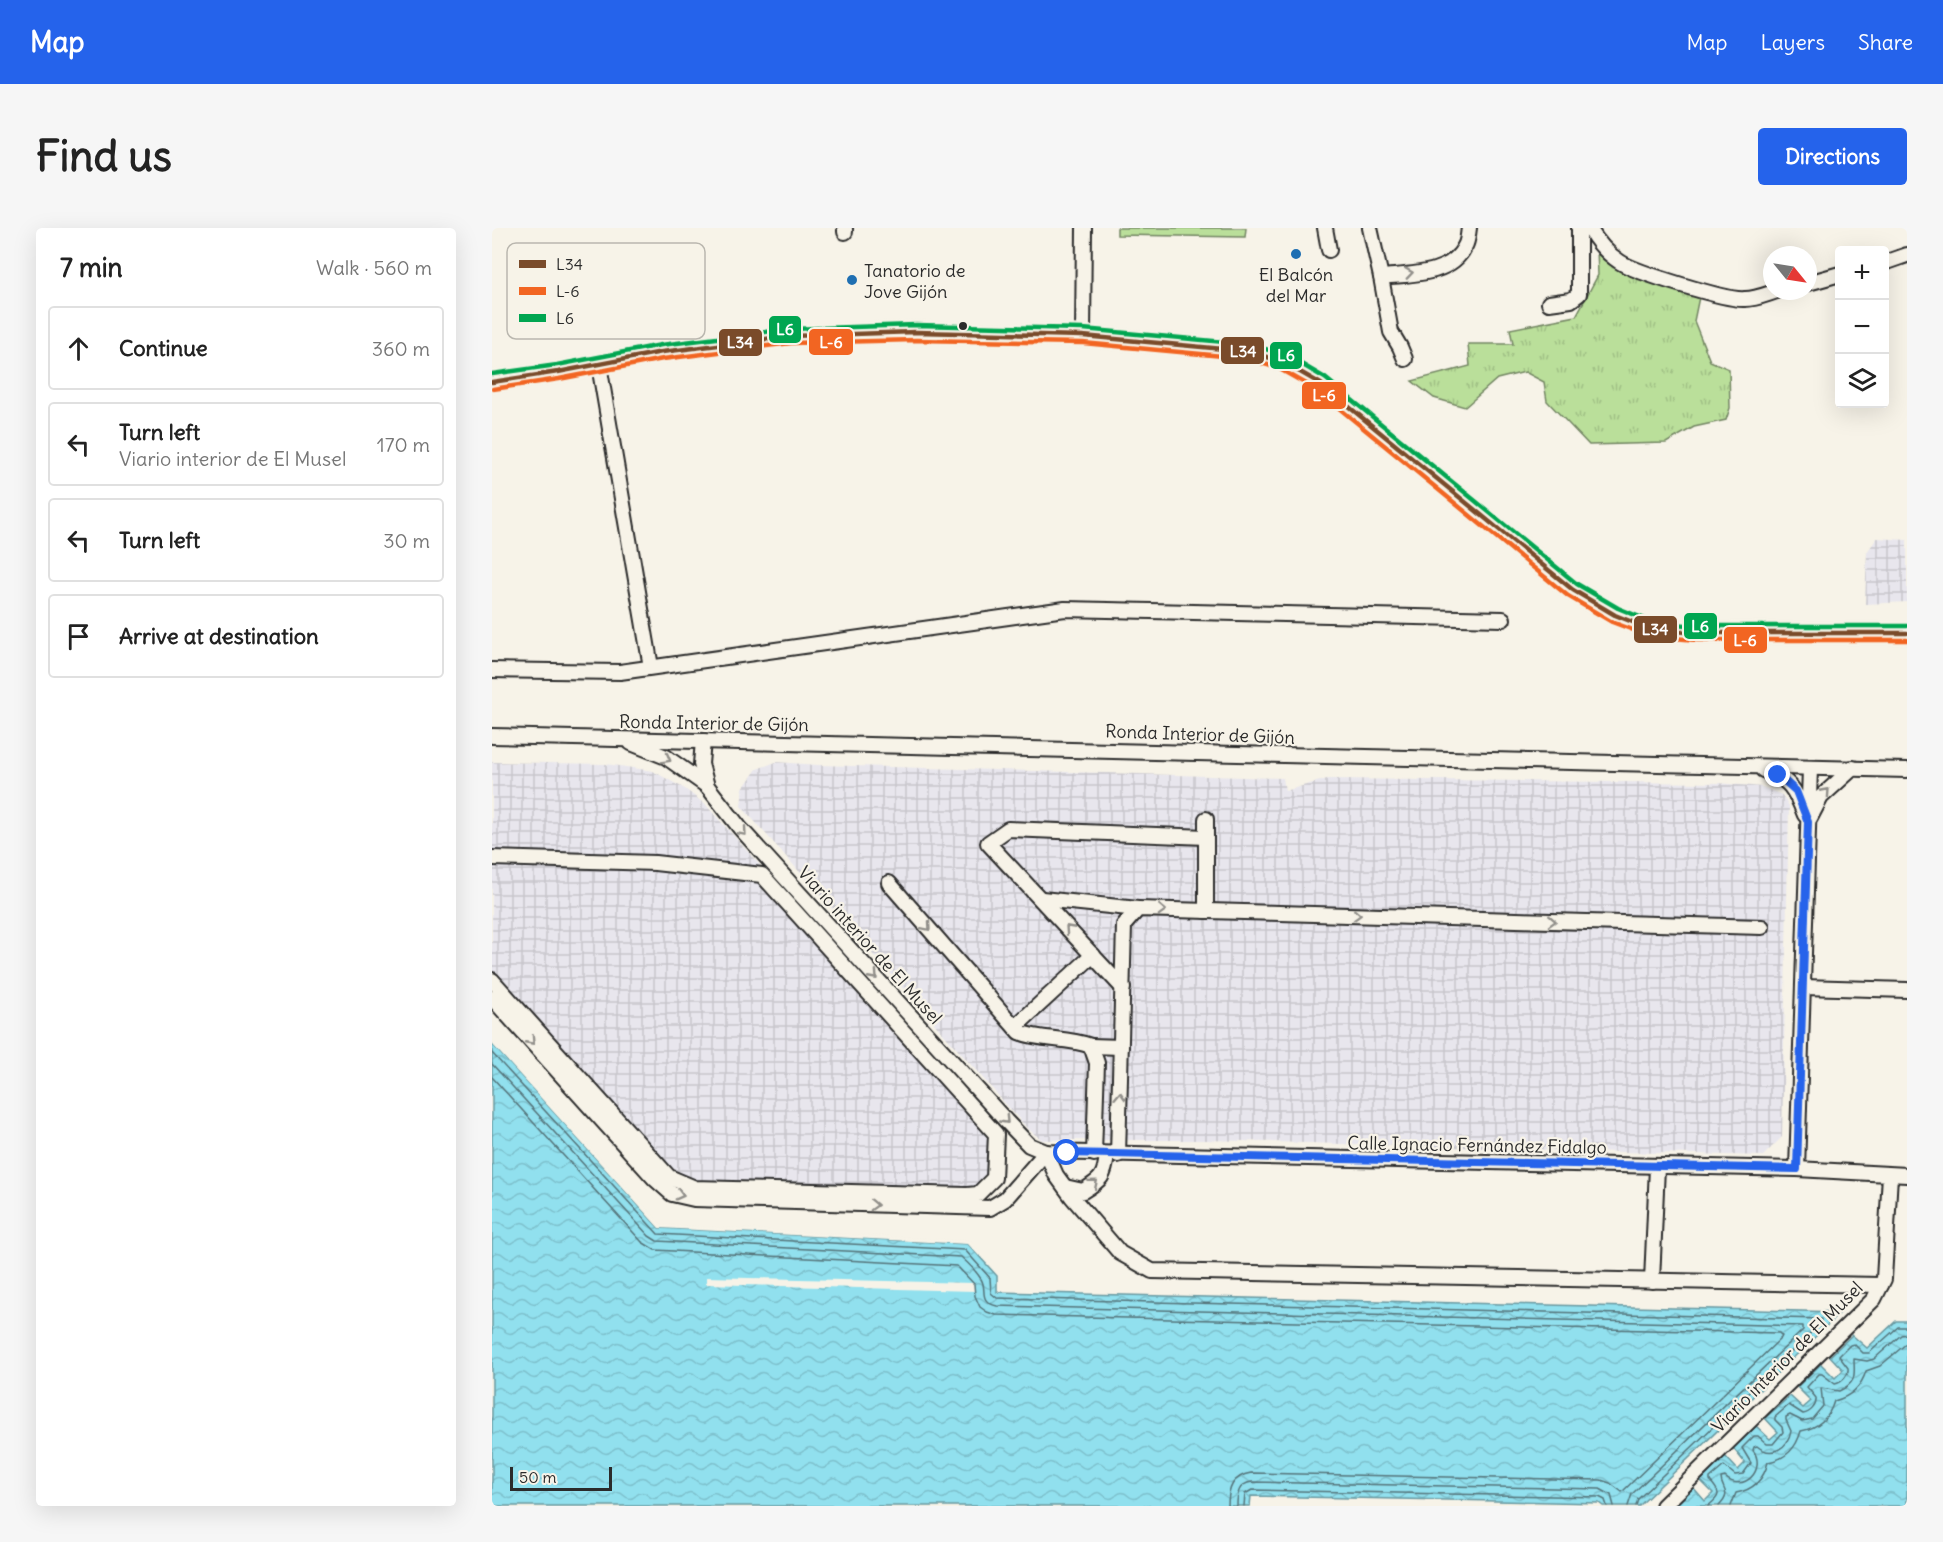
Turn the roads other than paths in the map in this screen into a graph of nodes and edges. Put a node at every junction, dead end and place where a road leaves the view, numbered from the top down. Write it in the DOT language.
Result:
graph roads {
  1 [pos="1084,228"];
  2 [pos="1325,228"];
  3 [pos="1370,228"];
  4 [pos="1469,228"];
  5 [pos="1579,228"];
  6 [pos="1589,228"];
  7 [pos="1329,250"];
  8 [pos="1907,255"];
  9 [pos="1889,261"];
  10 [pos="1835,275"];
  11 [pos="1381,277"];
  12 [pos="1817,280"];
  13 [pos="1763,294"];
  14 [pos="1549,303"];
  15 [pos="1083,336"];
  16 [pos="1405,359"];
  17 [pos="599,365"];
  18 [pos="492,382"];
  19 [pos="1503,619"];
  20 [pos="1907,633"];
  21 [pos="651,667"];
  22 [pos="492,670"];
  23 [pos="492,736"];
  24 [pos="622,740"];
  25 [pos="703,741"];
  26 [pos="1755,767"];
  27 [pos="1810,768"];
  28 [pos="1853,768"];
  29 [pos="1907,771"];
  30 [pos="707,786"];
  31 [pos="1206,819"];
  32 [pos="1808,822"];
  33 [pos="1206,837"];
  34 [pos="492,858"];
  35 [pos="889,883"];
  36 [pos="1041,899"];
  37 [pos="1138,909"];
  38 [pos="1206,911"];
  39 [pos="1762,927"];
  40 [pos="1093,955"];
  41 [pos="492,980"];
  42 [pos="1803,987"];
  43 [pos="1123,988"];
  44 [pos="1907,990"];
  45 [pos="492,998"];
  46 [pos="1015,1027"];
  47 [pos="1091,1046"];
  48 [pos="1121,1047"];
  49 [pos="1046,1152"];
  50 [pos="1106,1154"];
  51 [pos="1658,1167"];
  52 [pos="1797,1169"];
  53 [pos="1890,1174"];
  54 [pos="1907,1175"];
  55 [pos="1065,1187"];
  56 [pos="1652,1281"];
  57 [pos="1881,1285"];
  58 [pos="1663,1506"];
  1 -- 15 [label="street"];
  2 -- 7 [label="street"];
  3 -- 11 [label="street"];
  11 -- 4 [label="street, one-way"];
  5 -- 14 [label="street"];
  6 -- 13 [label="street"];
  8 -- 9 [label="street"];
  10 -- 12 [label="street"];
  11 -- 16 [label="street"];
  15 -- 17 [label="street"];
  15 -- 20 [label="street"];
  17 -- 18 [label="street"];
  17 -- 21 [label="street"];
  19 -- 21 [label="street"];
  21 -- 22 [label="street"];
  23 -- 24 [label="street, Ronda Interior de Gijón"];
  24 -- 25 [label="street, Ronda Interior de Gijón"];
  24 -- 30 [label="street, one-way"];
  25 -- 26 [label="street, Ronda Interior de Gijón"];
  25 -- 30 [label="street, Viario interior de El Musel"];
  26 -- 27 [label="street, Ronda Interior de Gijón"];
  26 -- 32 [label="street"];
  27 -- 28 [label="street, Ronda Interior de Gijón"];
  27 -- 32 [label="street"];
  28 -- 29 [label="street, Ronda Interior de Gijón"];
  32 -- 28 [label="street, one-way"];
  30 -- 49 [label="street, Viario interior de El Musel, one-way"];
  31 -- 33 [label="street"];
  32 -- 42 [label="street"];
  33 -- 36 [label="street"];
  33 -- 38 [label="street"];
  34 -- 41 [label="street"];
  35 -- 46 [label="street, one-way"];
  36 -- 37 [label="street"];
  40 -- 36 [label="street, one-way"];
  37 -- 38 [label="street, one-way"];
  37 -- 43 [label="street"];
  38 -- 39 [label="street, one-way"];
  40 -- 43 [label="street"];
  40 -- 46 [label="street"];
  42 -- 44 [label="street"];
  42 -- 52 [label="street"];
  43 -- 48 [label="street"];
  45 -- 49 [label="street, one-way"];
  46 -- 47 [label="street"];
  47 -- 48 [label="street"];
  47 -- 50 [label="street"];
  50 -- 48 [label="street, one-way"];
  49 -- 50 [label="street, Calle Ignacio Fernández Fidalgo"];
  49 -- 55 [label="street"];
  50 -- 51 [label="street, Calle Ignacio Fernández Fidalgo"];
  55 -- 50 [label="street, one-way"];
  51 -- 52 [label="street, Calle Ignacio Fernández Fidalgo"];
  51 -- 56 [label="street"];
  52 -- 53 [label="street, Calle Ignacio Fernández Fidalgo"];
  53 -- 54 [label="street, Calle Ignacio Fernández Fidalgo"];
  53 -- 57 [label="street, Viario interior de El Musel"];
  55 -- 56 [label="street"];
  56 -- 57 [label="street"];
  57 -- 58 [label="street, Viario interior de El Musel"];
}
